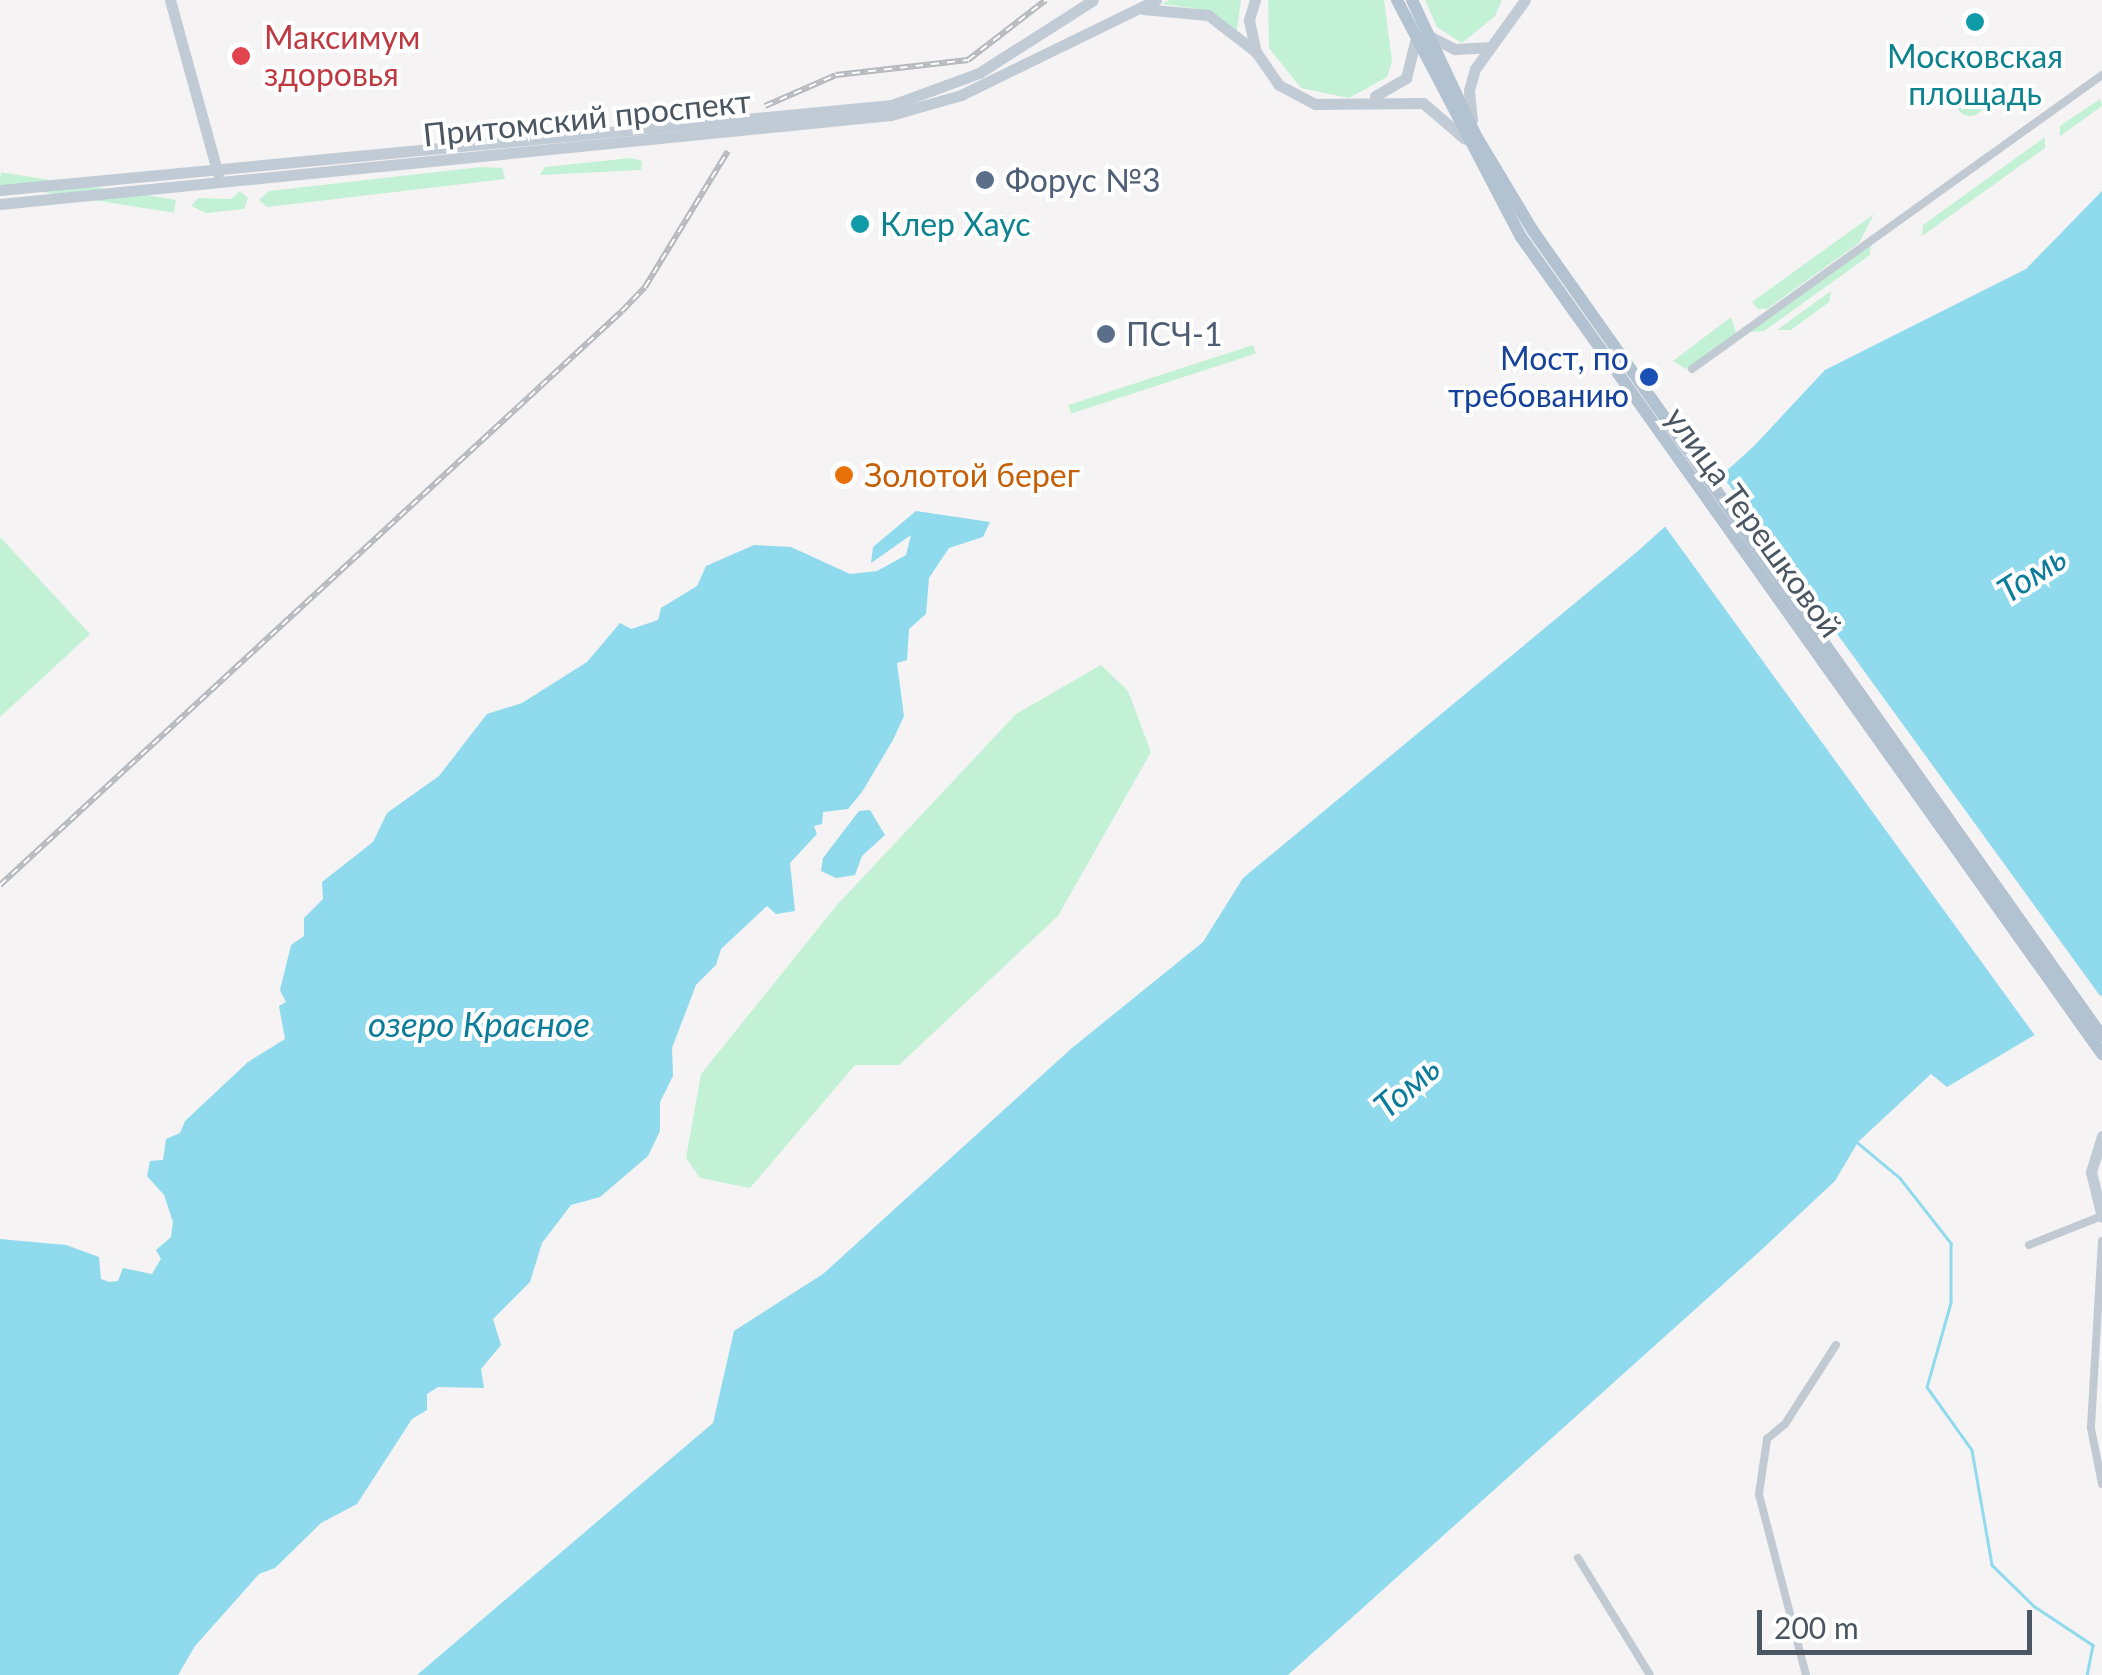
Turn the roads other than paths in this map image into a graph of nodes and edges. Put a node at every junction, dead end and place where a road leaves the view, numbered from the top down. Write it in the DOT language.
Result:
graph roads {
  1 [pos="170,0"];
  2 [pos="1093,0"];
  3 [pos="1156,0"];
  4 [pos="1255,0"];
  5 [pos="1397,0"];
  6 [pos="1412,0"];
  7 [pos="1525,0"];
  8 [pos="1126,12"];
  9 [pos="1064,15"];
  10 [pos="1430,36"];
  11 [pos="1071,40"];
  12 [pos="1415,41"];
  13 [pos="1488,47"];
  14 [pos="1256,52"];
  15 [pos="2102,75"];
  16 [pos="1352,104"];
  17 [pos="1470,137"];
  18 [pos="217,168"];
  19 [pos="219,183"];
  20 [pos="0,190"];
  21 [pos="0,204"];
  22 [pos="1692,369"];
  23 [pos="1660,426"];
  24 [pos="2102,1036"];
  25 [pos="2102,1054"];
  26 [pos="2102,1136"];
  27 [pos="2102,1216"];
  28 [pos="2102,1241"];
  29 [pos="2029,1245"];
  30 [pos="1836,1345"];
  31 [pos="2102,1484"];
  32 [pos="1578,1558"];
  33 [pos="1650,1675"];
  34 [pos="1806,1675"];
  1 -- 18 [label="main road"];
  2 -- 9 [label="main road, Притомский проспект"];
  3 -- 8 [label="main road, Притомский проспект"];
  4 -- 14 [label="main road"];
  5 -- 12 [label="main road, улица Терешковой"];
  6 -- 10 [label="main road, улица Терешковой"];
  7 -- 13 [label="main road"];
  8 -- 11 [label="main road, Притомский проспект"];
  8 -- 14 [label="main road"];
  9 -- 11 [label="main road"];
  9 -- 18 [label="main road, Притомский проспект"];
  10 -- 13 [label="main road"];
  10 -- 17 [label="main road, улица Терешковой"];
  11 -- 19 [label="main road, Притомский проспект"];
  12 -- 16 [label="main road"];
  12 -- 17 [label="main road, улица Терешковой"];
  13 -- 17 [label="main road"];
  14 -- 16 [label="main road"];
  15 -- 22 [label="street"];
  16 -- 17 [label="main road"];
  17 -- 23 [label="main road, улица Терешковой"];
  18 -- 19 [label="main road"];
  18 -- 20 [label="main road, Притомский проспект"];
  19 -- 21 [label="main road, Притомский проспект"];
  23 -- 24 [label="main road, улица Терешковой"];
  23 -- 25 [label="main road, улица Терешковой"];
  26 -- 27 [label="main road"];
  27 -- 29 [label="street"];
  28 -- 31 [label="street"];
  30 -- 34 [label="street"];
  32 -- 33 [label="street"];
}
